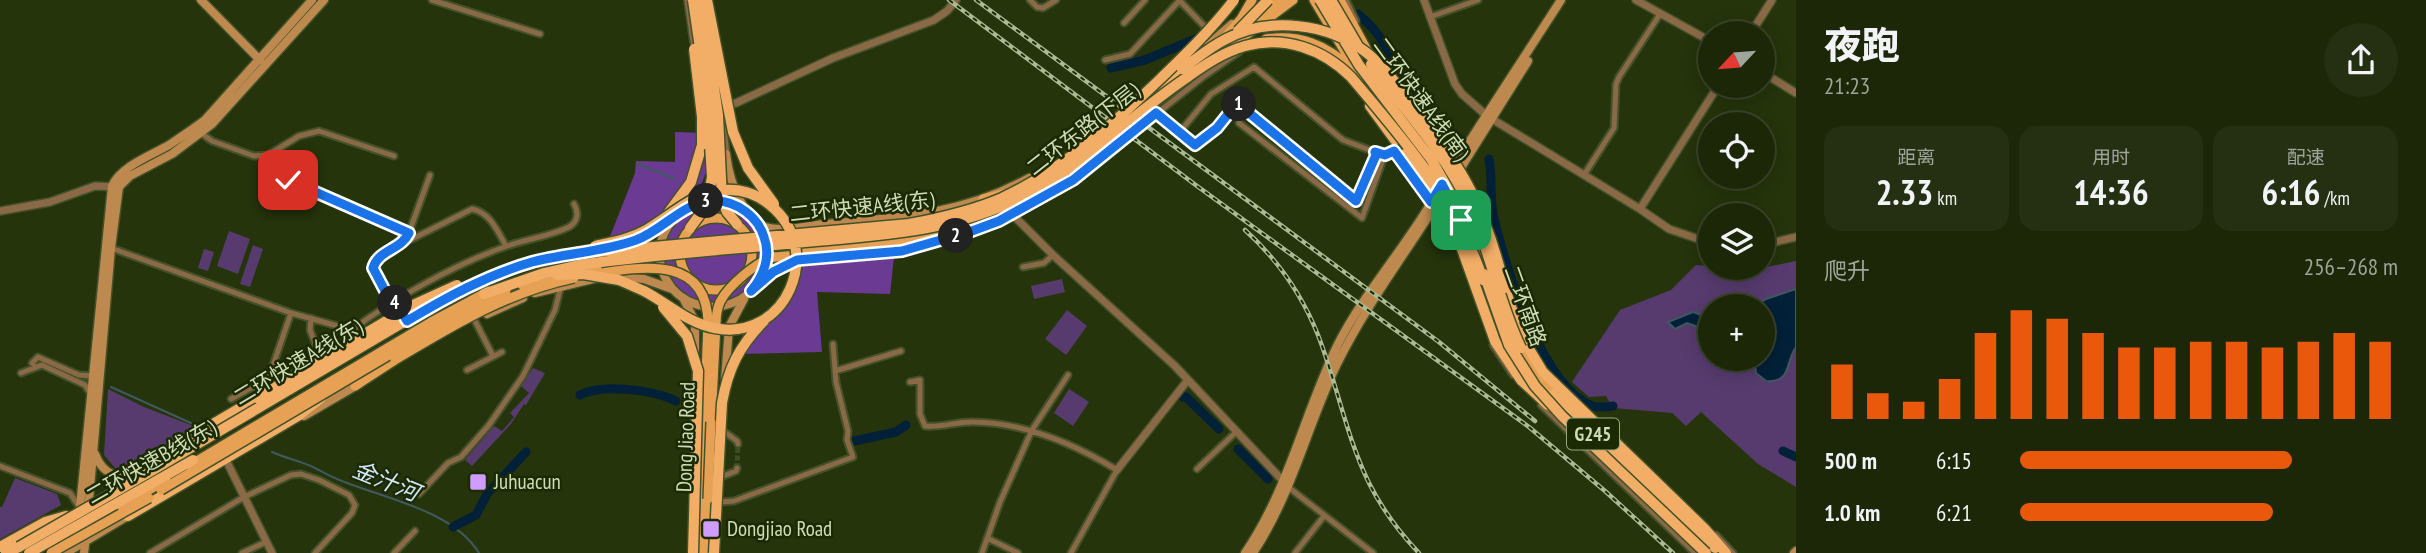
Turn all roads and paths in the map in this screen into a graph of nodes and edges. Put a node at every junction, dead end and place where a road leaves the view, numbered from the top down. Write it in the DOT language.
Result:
graph roads {
  1 [pos="203,0"];
  2 [pos="312,0"];
  3 [pos="324,0"];
  4 [pos="432,0"];
  5 [pos="691,0"];
  6 [pos="705,0"];
  7 [pos="956,0"];
  8 [pos="1030,0"];
  9 [pos="1056,0"];
  10 [pos="1145,0"];
  11 [pos="1180,0"];
  12 [pos="1234,0"];
  13 [pos="1252,0"];
  14 [pos="1293,0"];
  15 [pos="1314,0"];
  16 [pos="1320,0"];
  17 [pos="1331,0"];
  18 [pos="1340,0"];
  19 [pos="1346,0"];
  20 [pos="1423,0"];
  21 [pos="1478,0"];
  22 [pos="1561,0"];
  23 [pos="1567,0"];
  24 [pos="1636,0"];
  25 [pos="1772,0"];
  26 [pos="1275,4"];
  27 [pos="1660,13"];
  28 [pos="1430,17"];
  29 [pos="1759,21"];
  30 [pos="1124,23"];
  31 [pos="540,34"];
  32 [pos="1698,34"];
  33 [pos="1215,36"];
  34 [pos="1282,37"];
  35 [pos="1364,46"];
  36 [pos="261,58"];
  37 [pos="1105,60"];
  38 [pos="1337,64"];
  39 [pos="1182,79"];
  40 [pos="1775,80"];
  41 [pos="1796,93"];
  42 [pos="1401,95"];
  43 [pos="1378,98"];
  44 [pos="1709,98"];
  45 [pos="1141,105"];
  46 [pos="719,107"];
  47 [pos="704,109"];
  48 [pos="1156,113"];
  49 [pos="1490,118"];
  50 [pos="1239,123"];
  51 [pos="201,133"];
  52 [pos="1179,133"];
  53 [pos="1375,152"];
  54 [pos="726,155"];
  55 [pos="1385,155"];
  56 [pos="394,156"];
  57 [pos="710,161"];
  58 [pos="1456,170"];
  59 [pos="430,174"];
  60 [pos="1584,175"];
  61 [pos="288,180"];
  62 [pos="115,187"];
  63 [pos="1444,187"];
  64 [pos="1041,189"];
  65 [pos="983,200"];
  66 [pos="1431,202"];
  67 [pos="574,204"];
  68 [pos="1640,209"];
  69 [pos="0,211"];
  70 [pos="1012,213"];
  71 [pos="679,214"];
  72 [pos="753,218"];
  73 [pos="662,220"];
  74 [pos="977,220"];
  75 [pos="737,224"];
  76 [pos="690,228"];
  77 [pos="789,228"];
  78 [pos="408,235"];
  79 [pos="951,237"];
  80 [pos="1796,237"];
  81 [pos="1698,239"];
  82 [pos="1775,242"];
  83 [pos="506,246"];
  84 [pos="111,248"];
  85 [pos="564,254"];
  86 [pos="1053,255"];
  87 [pos="1023,267"];
  88 [pos="572,272"];
  89 [pos="481,279"];
  90 [pos="693,282"];
  91 [pos="738,282"];
  92 [pos="544,285"];
  93 [pos="561,286"];
  94 [pos="1505,288"];
  95 [pos="495,290"];
  96 [pos="508,290"];
  97 [pos="644,291"];
  98 [pos="751,291"];
  99 [pos="679,294"];
  100 [pos="393,304"];
  101 [pos="291,313"];
  102 [pos="771,313"];
  103 [pos="311,318"];
  104 [pos="474,319"];
  105 [pos="407,321"];
  106 [pos="712,323"];
  107 [pos="399,326"];
  108 [pos="397,340"];
  109 [pos="833,344"];
  110 [pos="1508,345"];
  111 [pos="1521,348"];
  112 [pos="901,351"];
  113 [pos="502,352"];
  114 [pos="493,356"];
  115 [pos="35,366"];
  116 [pos="326,369"];
  117 [pos="467,369"];
  118 [pos="835,371"];
  119 [pos="21,373"];
  120 [pos="1068,375"];
  121 [pos="94,376"];
  122 [pos="1187,381"];
  123 [pos="910,382"];
  124 [pos="355,386"];
  125 [pos="1550,389"];
  126 [pos="92,391"];
  127 [pos="230,399"];
  128 [pos="708,422"];
  129 [pos="1597,425"];
  130 [pos="1576,427"];
  131 [pos="722,430"];
  132 [pos="1032,430"];
  133 [pos="1236,432"];
  134 [pos="738,444"];
  135 [pos="94,452"];
  136 [pos="227,462"];
  137 [pos="0,466"];
  138 [pos="161,466"];
  139 [pos="737,468"];
  140 [pos="1197,469"];
  141 [pos="1117,470"];
  142 [pos="146,474"];
  143 [pos="721,477"];
  144 [pos="1286,485"];
  145 [pos="419,494"];
  146 [pos="244,497"];
  147 [pos="708,499"];
  148 [pos="720,502"];
  149 [pos="89,503"];
  150 [pos="80,508"];
  151 [pos="66,516"];
  152 [pos="128,516"];
  153 [pos="1324,516"];
  154 [pos="415,531"];
  155 [pos="987,538"];
  156 [pos="85,542"];
  157 [pos="266,542"];
  158 [pos="0,549"];
  159 [pos="75,550"];
  160 [pos="6,553"];
  161 [pos="29,553"];
  162 [pos="37,553"];
  163 [pos="51,553"];
  164 [pos="66,553"];
  165 [pos="84,553"];
  166 [pos="150,553"];
  167 [pos="242,553"];
  168 [pos="272,553"];
  169 [pos="315,553"];
  170 [pos="394,553"];
  171 [pos="691,553"];
  172 [pos="699,553"];
  173 [pos="706,553"];
  174 [pos="716,553"];
  175 [pos="982,553"];
  176 [pos="1018,553"];
  177 [pos="1071,553"];
  178 [pos="1245,553"];
  179 [pos="1253,553"];
  180 [pos="1295,553"];
  181 [pos="1373,553"];
  182 [pos="1695,553"];
  183 [pos="1706,553"];
  184 [pos="1719,553"];
  185 [pos="1726,553"];
  186 [pos="1733,553"];
  1 -- 36 [label="main road"];
  2 -- 36 [label="main road"];
  3 -- 51 [label="main road"];
  4 -- 31 [label="street"];
  5 -- 47 [label="street"];
  5 -- 73 [label="highway, bridge"];
  5 -- 76 [label="highway, bridge"];
  6 -- 46 [label="street"];
  6 -- 75 [label="highway, bridge"];
  6 -- 77 [label="highway, bridge"];
  7 -- 46 [label="street"];
  8 -- 9 [label="street"];
  10 -- 30 [label="street"];
  11 -- 33 [label="street, bridge"];
  11 -- 37 [label="street"];
  12 -- 45 [label="highway, bridge"];
  13 -- 33 [label="main road"];
  13 -- 39 [label="main road"];
  14 -- 26 [label="main road"];
  15 -- 43 [label="main road"];
  16 -- 110 [label="highway, bridge"];
  17 -- 35 [label="main road"];
  17 -- 111 [label="highway, 二环快速A线(南), bridge"];
  18 -- 35 [label="main road, 二环南路 / G245"];
  19 -- 42 [label="street"];
  20 -- 28 [label="street"];
  21 -- 28 [label="street"];
  22 -- 49 [label="main road"];
  23 -- 49 [label="main road"];
  24 -- 27 [label="street"];
  25 -- 29 [label="street"];
  26 -- 39 [label="main road"];
  26 -- 45 [label="highway, bridge"];
  27 -- 32 [label="street"];
  27 -- 60 [label="street"];
  28 -- 49 [label="street"];
  33 -- 65 [label="main road"];
  34 -- 39 [label="main road, G245"];
  34 -- 43 [label="main road, G245"];
  34 -- 48 [label="street"];
  35 -- 42 [label="main road, 二环南路 / G245"];
  36 -- 62 [label="main road"];
  38 -- 45 [label="highway, bridge"];
  38 -- 110 [label="highway, bridge"];
  38 -- 130 [label="highway, bridge"];
  39 -- 64 [label="main road, 二环东路(下层) / G245"];
  40 -- 41 [label="street"];
  42 -- 58 [label="main road, 二环南路 / G245"];
  43 -- 63 [label="main road, 二环南路 / G245"];
  44 -- 68 [label="street"];
  45 -- 85 [label="highway, 二环快速A线(东), bridge"];
  45 -- 94 [label="highway, bridge"];
  45 -- 95 [label="highway, 二环快速B线(东), bridge"];
  46 -- 47 [label="street"];
  46 -- 54 [label="street"];
  47 -- 57 [label="street"];
  48 -- 52 [label="street"];
  48 -- 70 [label="street"];
  49 -- 58 [label="main road"];
  49 -- 60 [label="street"];
  50 -- 55 [label="street"];
  51 -- 56 [label="street"];
  51 -- 62 [label="main road"];
  52 -- 53 [label="street"];
  52 -- 53 [label="street"];
  53 -- 55 [label="street"];
  54 -- 72 [label="main road"];
  55 -- 66 [label="street"];
  57 -- 71 [label="main road"];
  58 -- 63 [label="main road"];
  58 -- 184 [label="main road, 二环南路 / G245"];
  58 -- 186 [label="street"];
  59 -- 78 [label="street"];
  60 -- 68 [label="street"];
  61 -- 78 [label="street"];
  62 -- 69 [label="street"];
  62 -- 84 [label="main road"];
  62 -- 121 [label="main road"];
  63 -- 66 [label="main road"];
  63 -- 130 [label="main road, 二环南路 / G245"];
  63 -- 144 [label="main road"];
  63 -- 182 [label="street"];
  64 -- 65 [label="main road, G245"];
  64 -- 70 [label="main road, G245"];
  64 -- 74 [label="main road, 二环东路(下层)"];
  65 -- 72 [label="main road, G245"];
  66 -- 144 [label="main road"];
  67 -- 83 [label="street"];
  68 -- 81 [label="street"];
  70 -- 74 [label="main road, 二环东路(下层)"];
  70 -- 79 [label="main road, G245"];
  70 -- 86 [label="street"];
  71 -- 72 [label="main road"];
  71 -- 99 [label="main road"];
  71 -- 105 [label="main road"];
  72 -- 98 [label="main road"];
  73 -- 77 [label="highway, bridge"];
  73 -- 85 [label="highway, bridge"];
  74 -- 88 [label="main road, 二环东路(下层), bridge"];
  74 -- 162 [label="main road, 二环东路(下层), bridge"];
  75 -- 76 [label="main road, bridge"];
  75 -- 91 [label="main road, bridge"];
  76 -- 90 [label="main road, bridge"];
  77 -- 102 [label="highway, bridge"];
  78 -- 83 [label="street"];
  78 -- 100 [label="street"];
  79 -- 91 [label="main road, bridge"];
  79 -- 98 [label="main road, G245"];
  80 -- 82 [label="street"];
  83 -- 100 [label="street"];
  84 -- 101 [label="street"];
  84 -- 135 [label="main road"];
  85 -- 89 [label="highway, 二环快速A线(东), bridge"];
  86 -- 87 [label="street"];
  86 -- 122 [label="street"];
  88 -- 92 [label="main road, bridge"];
  88 -- 96 [label="main road, 二环东路(下层), bridge"];
  89 -- 138 [label="highway, bridge"];
  89 -- 160 [label="highway, 二环快速A线(东), bridge"];
  90 -- 91 [label="main road, bridge"];
  90 -- 92 [label="main road, bridge"];
  90 -- 106 [label="main road, bridge"];
  91 -- 106 [label="main road, bridge"];
  92 -- 96 [label="main road, bridge"];
  92 -- 124 [label="main road, bridge"];
  93 -- 99 [label="main road"];
  93 -- 104 [label="main road"];
  93 -- 145 [label="street"];
  94 -- 111 [label="highway, bridge"];
  94 -- 129 [label="highway"];
  95 -- 97 [label="highway, bridge"];
  95 -- 108 [label="highway, 二环快速B线(东), bridge"];
  96 -- 163 [label="main road, 二环东路(下层), bridge"];
  97 -- 102 [label="highway, bridge"];
  97 -- 171 [label="highway, bridge"];
  98 -- 99 [label="main road, G245"];
  98 -- 131 [label="main road"];
  99 -- 171 [label="main road"];
  100 -- 103 [label="street"];
  100 -- 105 [label="street"];
  100 -- 107 [label="street"];
  101 -- 103 [label="street"];
  101 -- 127 [label="street"];
  102 -- 174 [label="highway, bridge"];
  103 -- 116 [label="street"];
  104 -- 114 [label="street"];
  104 -- 124 [label="main road"];
  105 -- 107 [label="main road"];
  106 -- 128 [label="main road, Dong Jiao Road"];
  107 -- 116 [label="main road"];
  108 -- 152 [label="highway, bridge"];
  108 -- 161 [label="highway, 二环快速B线(东), bridge"];
  109 -- 118 [label="street"];
  110 -- 183 [label="highway, bridge"];
  111 -- 125 [label="highway, 二环快速A线(南)"];
  112 -- 118 [label="street"];
  113 -- 114 [label="street"];
  114 -- 117 [label="street"];
  115 -- 119 [label="street"];
  115 -- 121 [label="street"];
  115 -- 126 [label="street"];
  116 -- 138 [label="main road"];
  118 -- 148 [label="street"];
  120 -- 132 [label="street"];
  121 -- 126 [label="main road"];
  122 -- 133 [label="street"];
  122 -- 141 [label="street"];
  123 -- 132 [label="street"];
  124 -- 136 [label="main road"];
  125 -- 129 [label="highway"];
  125 -- 184 [label="highway, 二环快速A线(南)"];
  126 -- 150 [label="main road"];
  128 -- 131 [label="main road"];
  128 -- 147 [label="main road, Dong Jiao Road, bridge"];
  128 -- 172 [label="main road, Dong Jiao Road"];
  129 -- 185 [label="highway"];
  130 -- 183 [label="main road, 二环南路 / G245"];
  131 -- 134 [label="street"];
  131 -- 143 [label="main road"];
  132 -- 141 [label="street"];
  132 -- 155 [label="street"];
  133 -- 140 [label="street"];
  133 -- 144 [label="street"];
  135 -- 142 [label="main road"];
  135 -- 149 [label="main road"];
  136 -- 146 [label="street"];
  136 -- 152 [label="main road"];
  137 -- 150 [label="street"];
  138 -- 142 [label="main road"];
  139 -- 143 [label="street"];
  141 -- 177 [label="street"];
  142 -- 149 [label="main road"];
  143 -- 147 [label="main road"];
  143 -- 148 [label="main road"];
  144 -- 153 [label="street"];
  144 -- 178 [label="main road"];
  144 -- 179 [label="main road"];
  146 -- 157 [label="street"];
  146 -- 166 [label="street"];
  146 -- 169 [label="street"];
  147 -- 173 [label="main road, Dong Jiao Road"];
  148 -- 174 [label="main road"];
  149 -- 150 [label="main road"];
  149 -- 156 [label="main road"];
  150 -- 151 [label="main road"];
  150 -- 159 [label="main road"];
  151 -- 158 [label="main road"];
  151 -- 158 [label="highway"];
  152 -- 156 [label="main road"];
  153 -- 180 [label="street"];
  153 -- 181 [label="street"];
  154 -- 170 [label="street"];
  155 -- 175 [label="street"];
  155 -- 176 [label="street"];
  156 -- 159 [label="main road"];
  156 -- 165 [label="main road"];
  157 -- 167 [label="street"];
  157 -- 168 [label="street"];
  159 -- 164 [label="main road"];
}
